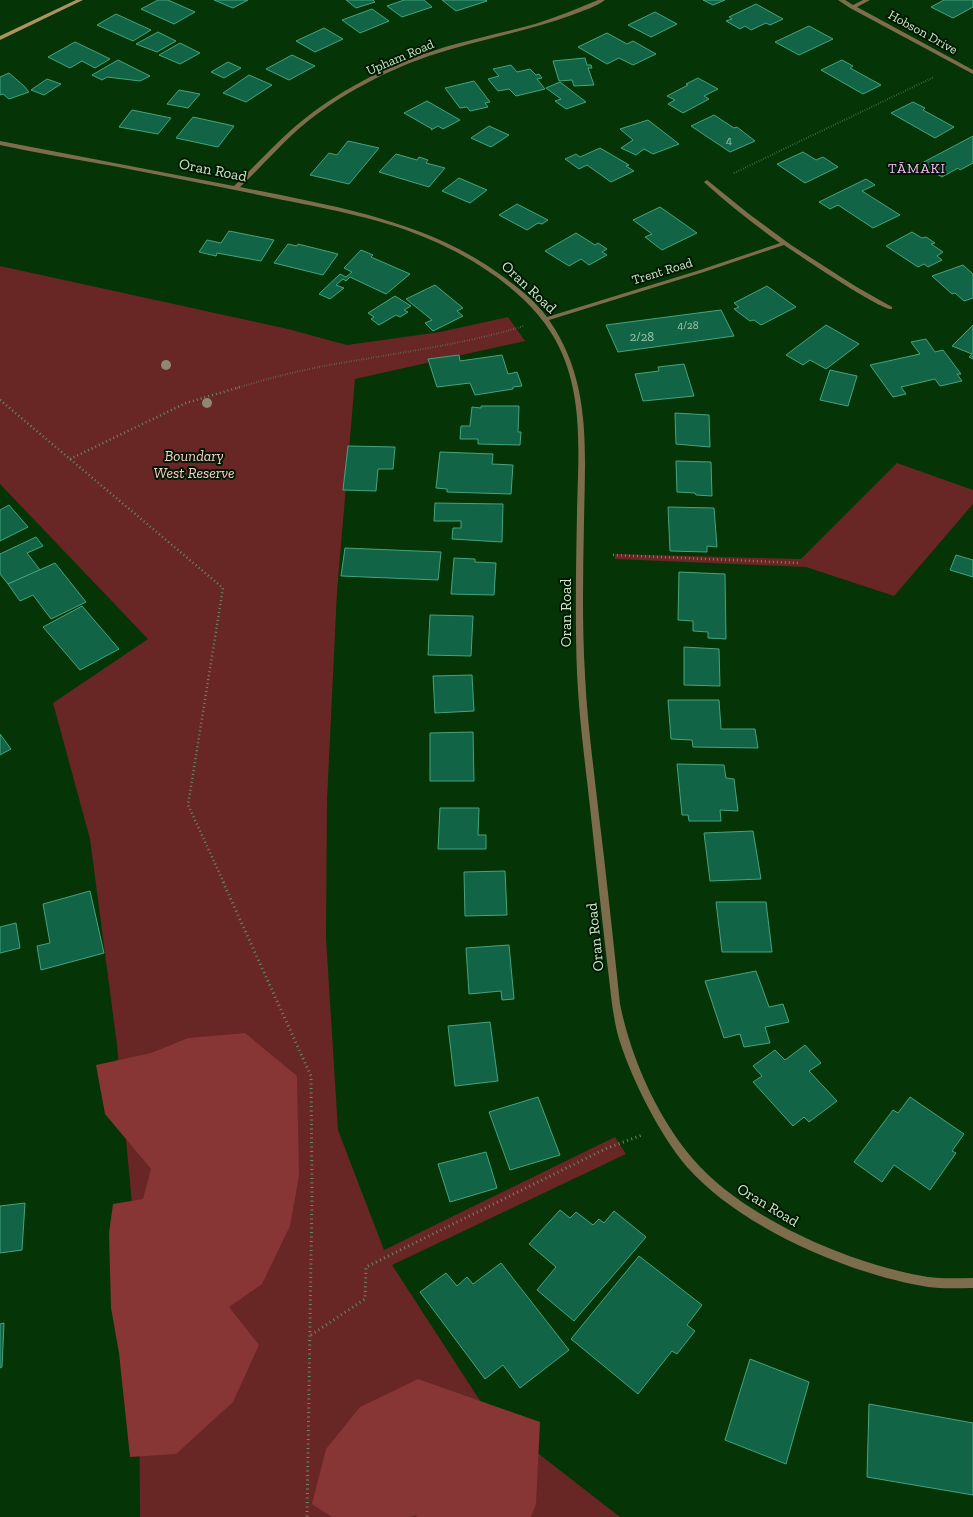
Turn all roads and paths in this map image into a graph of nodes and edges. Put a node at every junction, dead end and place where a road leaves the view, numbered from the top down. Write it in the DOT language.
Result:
graph roads {
  1 [pos="80,0"];
  2 [pos="602,0"];
  3 [pos="841,0"];
  4 [pos="867,0"];
  5 [pos="852,7"];
  6 [pos="0,38"];
  7 [pos="973,72"];
  8 [pos="934,77"];
  9 [pos="0,143"];
  10 [pos="734,173"];
  11 [pos="707,182"];
  12 [pos="236,188"];
  13 [pos="784,243"];
  14 [pos="890,308"];
  15 [pos="546,319"];
  16 [pos="526,325"];
  17 [pos="0,400"];
  18 [pos="70,458"];
  19 [pos="613,555"];
  20 [pos="800,563"];
  21 [pos="663,1127"];
  22 [pos="973,1283"];
  23 [pos="310,1336"];
  24 [pos="307,1517"];
  1 -- 6 [label="street"];
  2 -- 12 [label="street, Upham Road"];
  3 -- 5 [label="street, Hobson Drive"];
  4 -- 5 [label="street"];
  5 -- 7 [label="street, Hobson Drive"];
  8 -- 10 [label="path"];
  9 -- 12 [label="street, Oran Road"];
  11 -- 13 [label="street"];
  12 -- 15 [label="street, Oran Road"];
  13 -- 14 [label="street"];
  13 -- 15 [label="street, Trent Road"];
  15 -- 21 [label="street, Oran Road"];
  16 -- 18 [label="path"];
  17 -- 18 [label="path"];
  18 -- 23 [label="path"];
  19 -- 20 [label="path"];
  21 -- 22 [label="street, Oran Road"];
  21 -- 23 [label="path"];
  23 -- 24 [label="path"];
}
